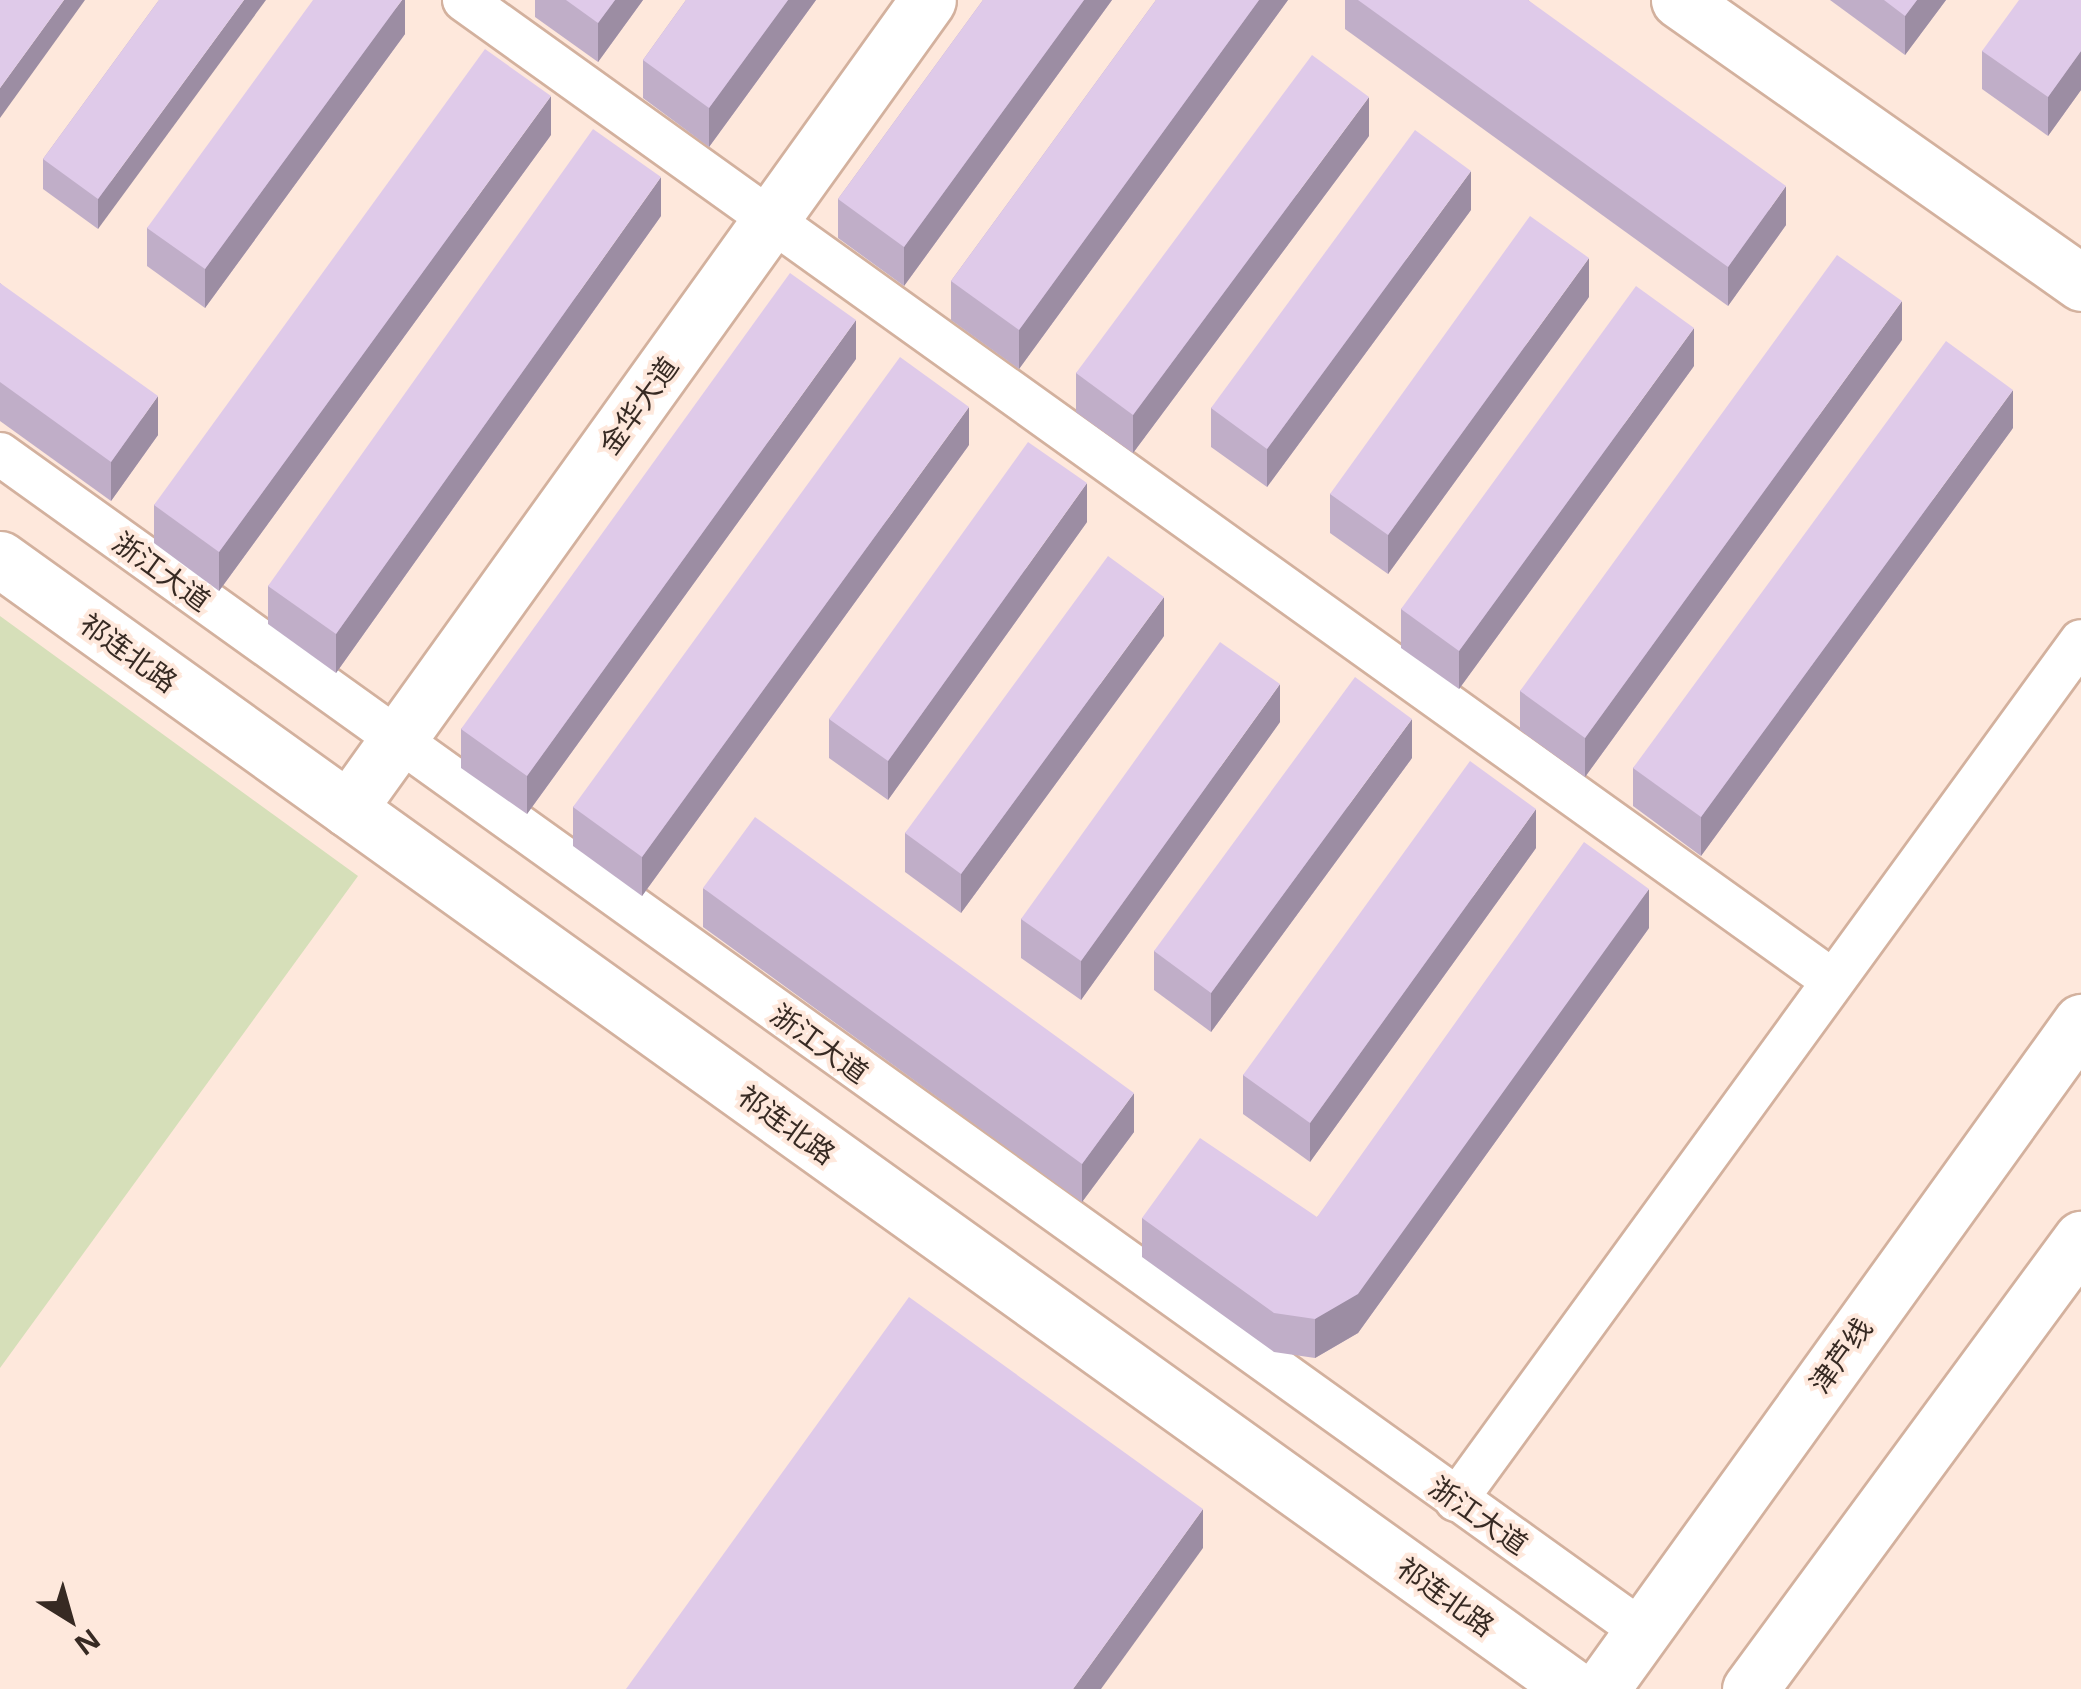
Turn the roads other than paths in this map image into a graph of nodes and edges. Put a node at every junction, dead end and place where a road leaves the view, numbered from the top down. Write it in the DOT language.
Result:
graph roads {
  1 [pos="464,0"];
  2 [pos="928,0"];
  3 [pos="1679,0"];
  4 [pos="769,223"];
  5 [pos="2081,282"];
  6 [pos="0,454"];
  7 [pos="0,560"];
  8 [pos="2081,641"];
  9 [pos="398,740"];
  10 [pos="348,809"];
  11 [pos="1833,981"];
  12 [pos="2081,1022"];
  13 [pos="2081,1239"];
  14 [pos="1456,1500"];
  15 [pos="1642,1631"];
  16 [pos="1574,1689"];
  17 [pos="1601,1689"];
  18 [pos="1750,1689"];
  1 -- 4 [label="street"];
  2 -- 4 [label="main road, 金华大道"];
  3 -- 5 [label="main road"];
  4 -- 9 [label="main road, 金华大道"];
  4 -- 11 [label="street"];
  6 -- 9 [label="street, 浙江大道"];
  7 -- 10 [label="main road, 祁连北路"];
  8 -- 11 [label="street"];
  9 -- 10 [label="main road, 金华大道"];
  9 -- 14 [label="street, 浙江大道"];
  10 -- 16 [label="main road, 祁连北路"];
  11 -- 14 [label="street"];
  12 -- 15 [label="main road, 津芦线"];
  13 -- 18 [label="main road"];
  14 -- 15 [label="street, 浙江大道"];
  15 -- 17 [label="main road, 津芦线"];
}
